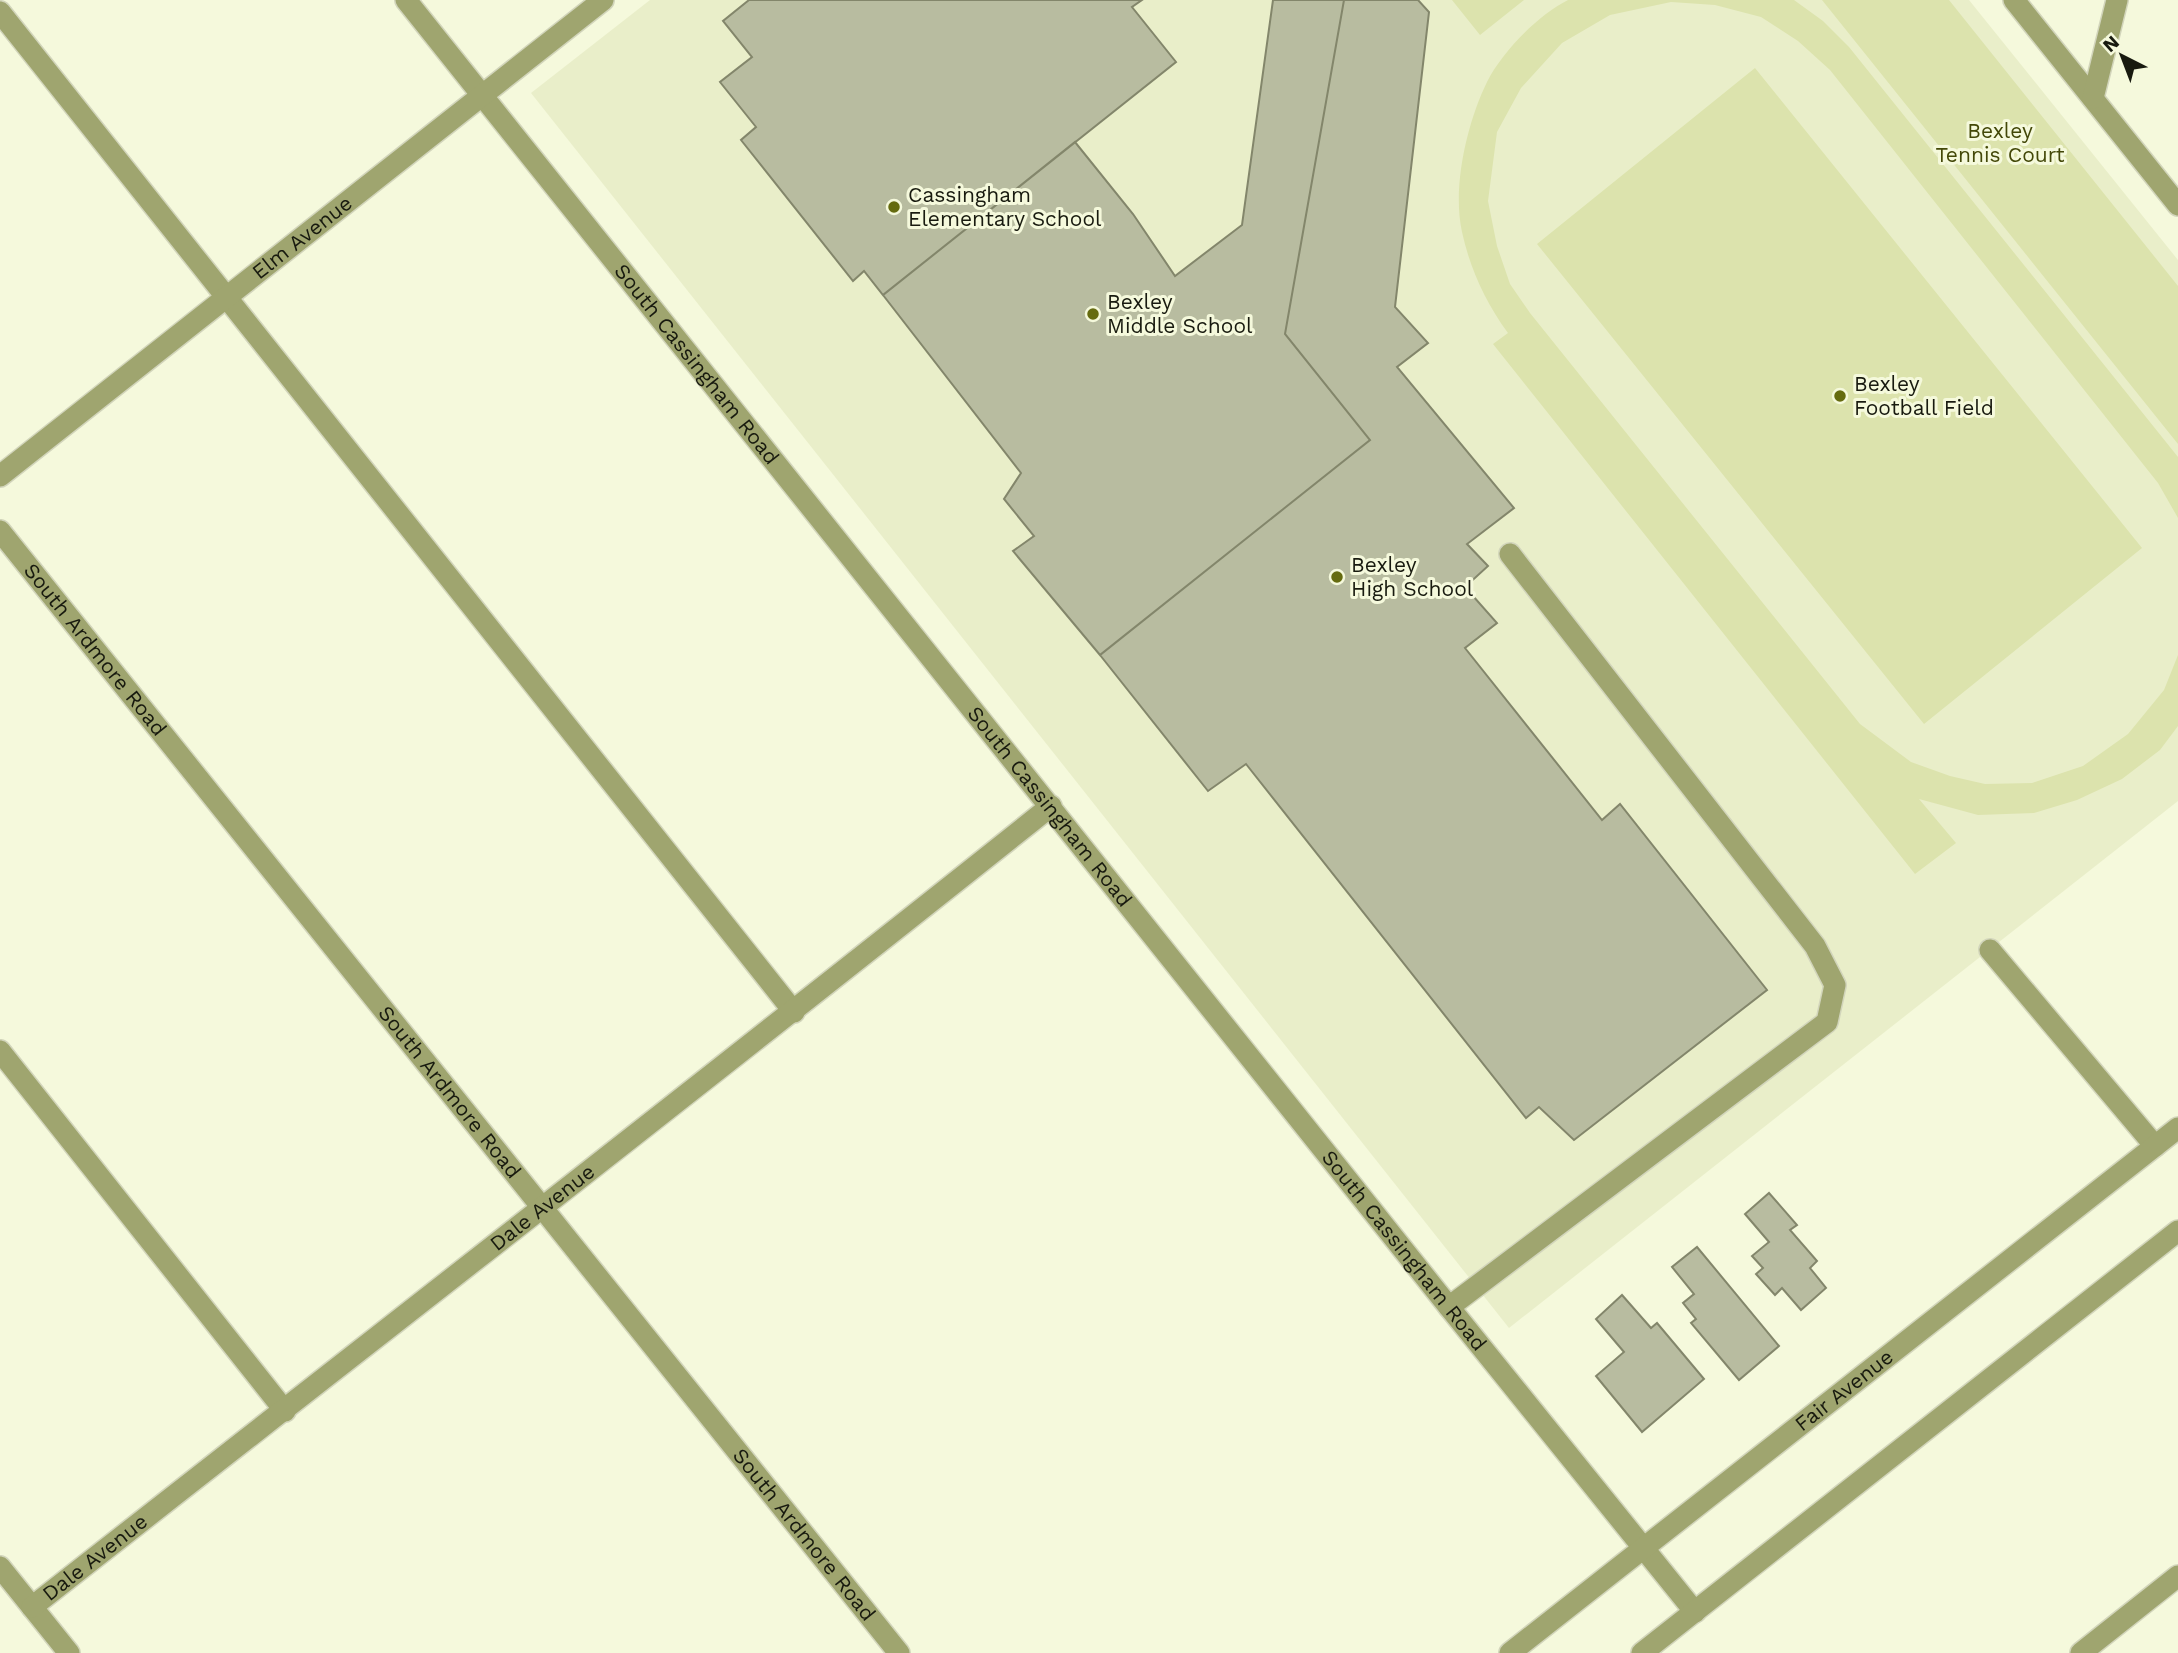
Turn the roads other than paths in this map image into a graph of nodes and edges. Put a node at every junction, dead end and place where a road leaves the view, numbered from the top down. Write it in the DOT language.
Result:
graph roads {
  1 [pos="406,0"];
  2 [pos="603,0"];
  3 [pos="2014,0"];
  4 [pos="2117,0"];
  5 [pos="0,12"];
  6 [pos="482,96"];
  7 [pos="2093,98"];
  8 [pos="2178,205"];
  9 [pos="226,297"];
  10 [pos="0,476"];
  11 [pos="0,531"];
  12 [pos="1510,554"];
  13 [pos="1051,806"];
  14 [pos="1990,950"];
  15 [pos="794,1012"];
  16 [pos="0,1051"];
  17 [pos="2178,1128"];
  18 [pos="2155,1146"];
  19 [pos="541,1207"];
  20 [pos="2178,1231"];
  21 [pos="1449,1307"];
  22 [pos="285,1411"];
  23 [pos="1644,1548"];
  24 [pos="0,1567"];
  25 [pos="2178,1576"];
  26 [pos="32,1607"];
  27 [pos="1695,1612"];
  28 [pos="69,1653"];
  29 [pos="899,1653"];
  30 [pos="1510,1653"];
  31 [pos="1643,1653"];
  32 [pos="2081,1653"];
  1 -- 6 [label="street, South Cassingham Road"];
  2 -- 6 [label="street, Elm Avenue"];
  3 -- 7 [label="street"];
  4 -- 7 [label="street"];
  5 -- 9 [label="street"];
  6 -- 9 [label="street, Elm Avenue"];
  6 -- 13 [label="street, South Cassingham Road"];
  7 -- 8 [label="street"];
  9 -- 10 [label="street, Elm Avenue"];
  9 -- 15 [label="street"];
  11 -- 19 [label="street, South Ardmore Road"];
  12 -- 21 [label="street"];
  13 -- 15 [label="street, Dale Avenue"];
  13 -- 21 [label="street, South Cassingham Road"];
  14 -- 18 [label="street"];
  15 -- 19 [label="street, Dale Avenue"];
  16 -- 22 [label="street"];
  17 -- 18 [label="street, Fair Avenue"];
  18 -- 23 [label="street, Fair Avenue"];
  19 -- 22 [label="street, Dale Avenue"];
  19 -- 29 [label="street, South Ardmore Road"];
  20 -- 27 [label="street"];
  21 -- 23 [label="street, South Cassingham Road"];
  22 -- 26 [label="street, Dale Avenue"];
  23 -- 27 [label="street, South Cassingham Road"];
  23 -- 30 [label="street, Fair Avenue"];
  24 -- 26 [label="street"];
  25 -- 32 [label="street"];
  26 -- 28 [label="street"];
  27 -- 31 [label="street"];
}
